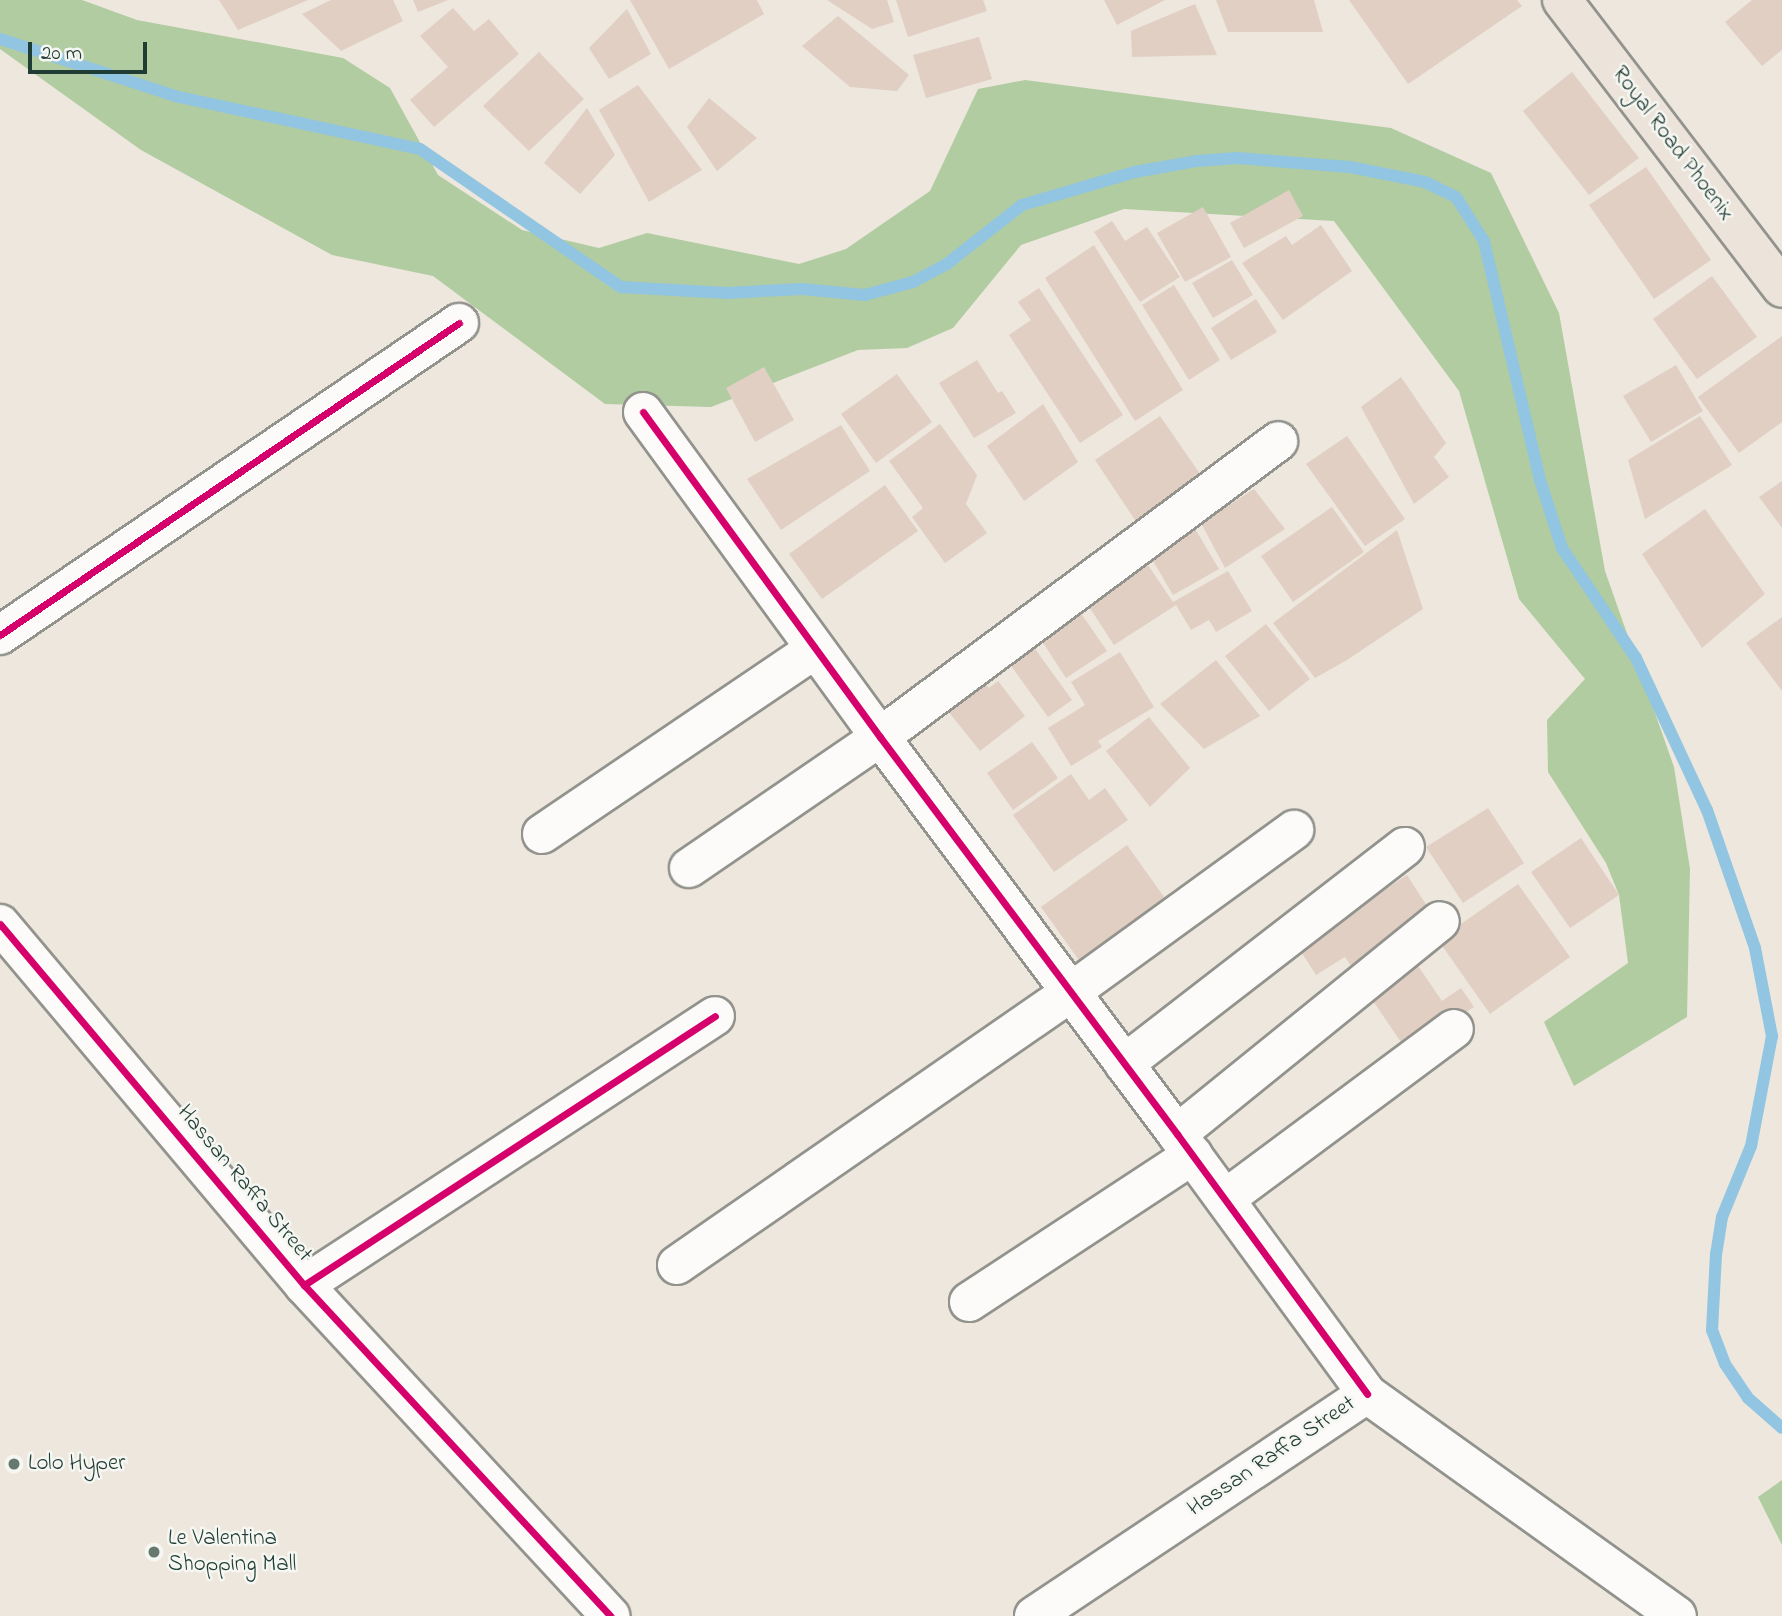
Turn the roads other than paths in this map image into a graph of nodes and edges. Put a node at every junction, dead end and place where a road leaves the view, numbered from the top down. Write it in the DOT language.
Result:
graph roads {
  1 [pos="1562,0"];
  2 [pos="1782,289"];
  3 [pos="459,323"];
  4 [pos="643,412"];
  5 [pos="1278,441"];
  6 [pos="0,635"];
  7 [pos="815,649"];
  8 [pos="880,737"];
  9 [pos="1294,830"];
  10 [pos="542,834"];
  11 [pos="1405,847"];
  12 [pos="689,868"];
  13 [pos="1440,921"];
  14 [pos="0,924"];
  15 [pos="1071,992"];
  16 [pos="715,1016"];
  17 [pos="1454,1029"];
  18 [pos="1125,1064"];
  19 [pos="1185,1144"];
  20 [pos="1225,1199"];
  21 [pos="677,1265"];
  22 [pos="304,1285"];
  23 [pos="969,1302"];
  24 [pos="1367,1394"];
  25 [pos="610,1616"];
  26 [pos="1034,1616"];
  27 [pos="1677,1616"];
  1 -- 2 [label="main road, Royal Road Phoenix"];
  3 -- 6 [label="street"];
  4 -- 7 [label="street"];
  5 -- 8 [label="street"];
  7 -- 8 [label="street"];
  7 -- 10 [label="street"];
  8 -- 12 [label="street"];
  8 -- 15 [label="street"];
  9 -- 15 [label="street"];
  11 -- 18 [label="street"];
  13 -- 19 [label="street"];
  14 -- 22 [label="street, Hassan Raffa Street"];
  15 -- 18 [label="street"];
  15 -- 21 [label="street"];
  16 -- 22 [label="street"];
  17 -- 20 [label="street"];
  18 -- 19 [label="street"];
  19 -- 20 [label="street"];
  19 -- 23 [label="street"];
  20 -- 24 [label="street"];
  22 -- 25 [label="street, Hassan Raffa Street"];
  24 -- 26 [label="street, Hassan Raffa Street"];
  24 -- 27 [label="street, Hassan Raffa Street"];
}
